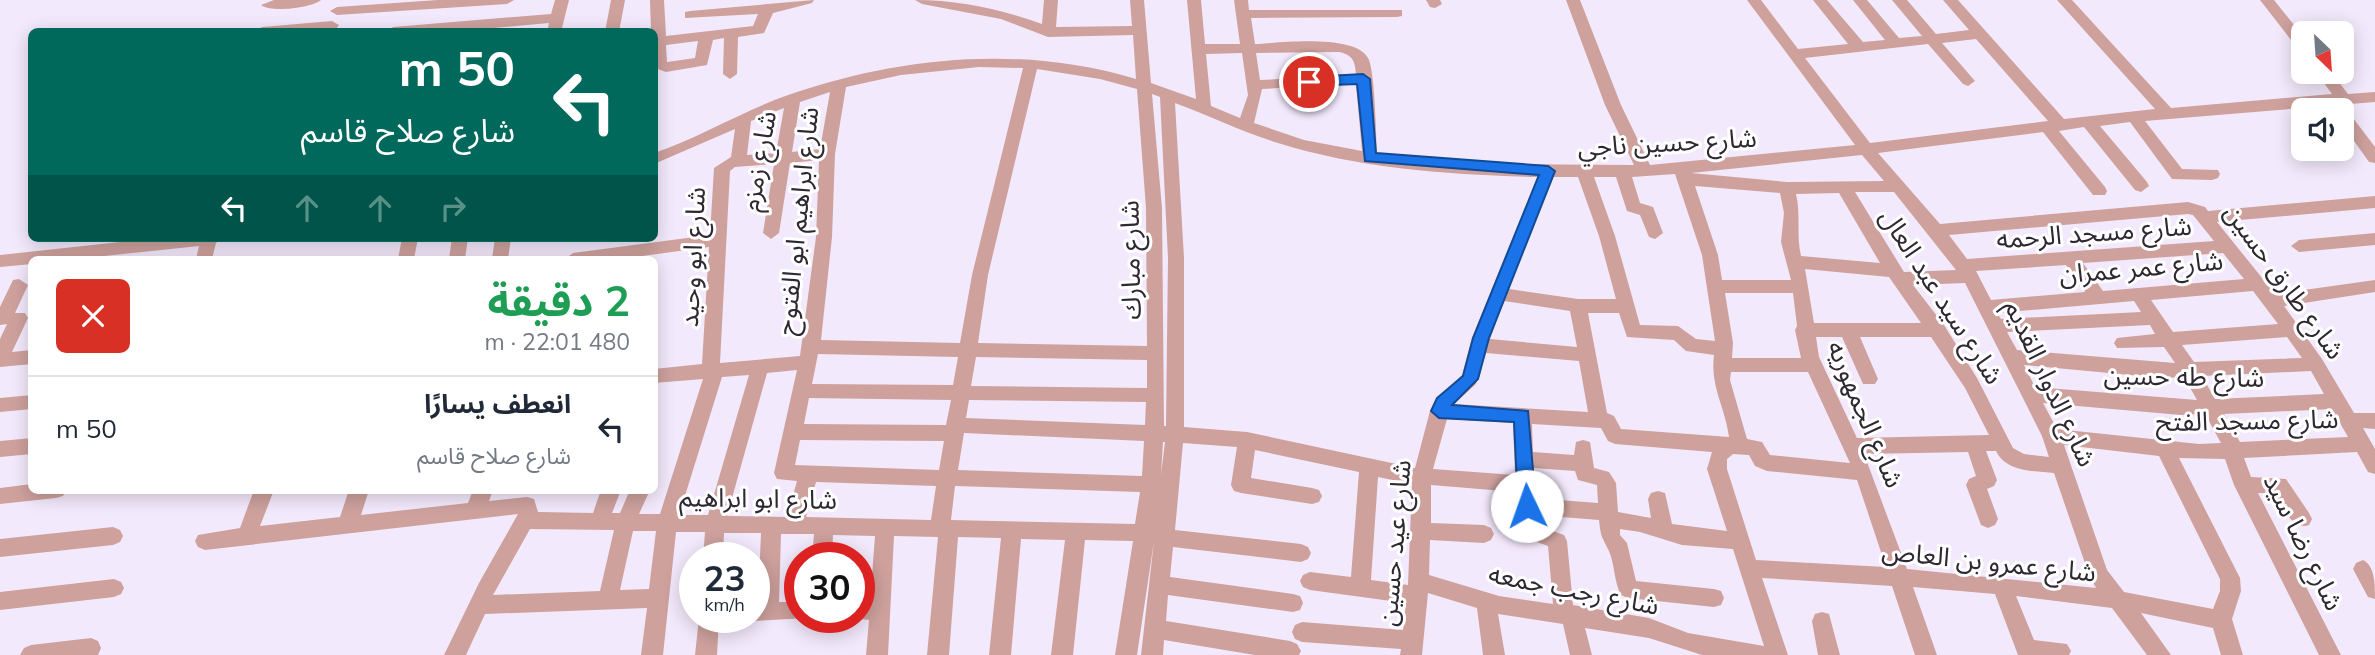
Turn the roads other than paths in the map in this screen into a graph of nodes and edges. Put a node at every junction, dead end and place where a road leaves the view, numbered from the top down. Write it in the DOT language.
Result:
graph roads {
  1 [pos="314,0"];
  2 [pos="507,0"];
  3 [pos="562,0"];
  4 [pos="618,0"];
  5 [pos="656,0"];
  6 [pos="807,0"];
  7 [pos="922,0"];
  8 [pos="1051,0"];
  9 [pos="1137,0"];
  10 [pos="1194,0"];
  11 [pos="1573,0"];
  12 [pos="1754,0"];
  13 [pos="1820,0"];
  14 [pos="1860,0"];
  15 [pos="1899,0"];
  16 [pos="1950,0"];
  17 [pos="2064,0"];
  18 [pos="2267,0"];
  19 [pos="463,2"];
  20 [pos="950,2"];
  21 [pos="339,5"];
  22 [pos="737,6"];
  23 [pos="766,6"];
  24 [pos="988,6"];
  25 [pos="1242,7"];
  26 [pos="1397,13"];
  27 [pos="690,15"];
  28 [pos="555,25"];
  29 [pos="271,28"];
  30 [pos="330,28"];
  31 [pos="486,28"];
  32 [pos="613,28"];
  33 [pos="1140,30"];
  34 [pos="2291,31"];
  35 [pos="1048,32"];
  36 [pos="731,34"];
  37 [pos="1978,34"];
  38 [pos="706,36"];
  39 [pos="1932,39"];
  40 [pos="659,41"];
  41 [pos="1895,43"];
  42 [pos="1859,47"];
  43 [pos="1248,48"];
  44 [pos="1201,49"];
  45 [pos="1795,54"];
  46 [pos="1031,65"];
  47 [pos="730,75"];
  48 [pos="1363,79"];
  49 [pos="1968,81"];
  50 [pos="839,85"];
  51 [pos="1254,85"];
  52 [pos="1146,87"];
  53 [pos="1167,94"];
  54 [pos="2375,97"];
  55 [pos="793,99"];
  56 [pos="2354,102"];
  57 [pos="2291,109"];
  58 [pos="1204,110"];
  59 [pos="2169,115"];
  60 [pos="744,118"];
  61 [pos="2136,119"];
  62 [pos="2090,124"];
  63 [pos="1245,127"];
  64 [pos="2055,128"];
  65 [pos="2354,128"];
  66 [pos="1866,149"];
  67 [pos="827,154"];
  68 [pos="658,157"];
  69 [pos="784,158"];
  70 [pos="1370,158"];
  71 [pos="2375,158"];
  72 [pos="738,161"];
  73 [pos="1548,171"];
  74 [pos="1622,171"];
  75 [pos="1645,171"];
  76 [pos="1584,172"];
  77 [pos="2212,174"];
  78 [pos="1684,175"];
  79 [pos="1899,186"];
  80 [pos="2141,186"];
  81 [pos="1787,188"];
  82 [pos="1845,188"];
  83 [pos="2099,191"];
  84 [pos="2375,202"];
  85 [pos="2206,217"];
  86 [pos="1936,230"];
  87 [pos="771,233"];
  88 [pos="1655,233"];
  89 [pos="2375,239"];
  90 [pos="716,240"];
  91 [pos="183,242"];
  92 [pos="1176,243"];
  93 [pos="1156,244"];
  94 [pos="2229,246"];
  95 [pos="2299,246"];
  96 [pos="653,253"];
  97 [pos="48,256"];
  98 [pos="613,256"];
  99 [pos="28,258"];
  100 [pos="2070,258"];
  101 [pos="0,261"];
  102 [pos="1795,262"];
  103 [pos="1967,271"];
  104 [pos="1896,275"];
  105 [pos="2258,284"];
  106 [pos="19,285"];
  107 [pos="1715,286"];
  108 [pos="2375,286"];
  109 [pos="1801,287"];
  110 [pos="1501,294"];
  111 [pos="2138,294"];
  112 [pos="2098,297"];
  113 [pos="2271,301"];
  114 [pos="1578,306"];
  115 [pos="1625,306"];
  116 [pos="1987,307"];
  117 [pos="13,318"];
  118 [pos="2155,318"];
  119 [pos="1997,326"];
  120 [pos="1804,330"];
  121 [pos="1848,330"];
  122 [pos="1938,330"];
  123 [pos="2292,330"];
  124 [pos="2170,340"];
  125 [pos="2123,343"];
  126 [pos="1479,345"];
  127 [pos="969,348"];
  128 [pos="1155,353"];
  129 [pos="809,354"];
  130 [pos="1586,355"];
  131 [pos="28,357"];
  132 [pos="1722,357"];
  133 [pos="2013,357"];
  134 [pos="0,359"];
  135 [pos="2316,364"];
  136 [pos="1814,365"];
  137 [pos="760,366"];
  138 [pos="713,371"];
  139 [pos="2190,371"];
  140 [pos="658,377"];
  141 [pos="1869,379"];
  142 [pos="802,390"];
  143 [pos="962,391"];
  144 [pos="2031,394"];
  145 [pos="1156,395"];
  146 [pos="2337,401"];
  147 [pos="28,402"];
  148 [pos="0,405"];
  149 [pos="2212,408"];
  150 [pos="1439,411"];
  151 [pos="1522,416"];
  152 [pos="2348,419"];
  153 [pos="1599,420"];
  154 [pos="2375,421"];
  155 [pos="955,429"];
  156 [pos="794,432"];
  157 [pos="1165,432"];
  158 [pos="2051,436"];
  159 [pos="1247,440"];
  160 [pos="1974,443"];
  161 [pos="2002,443"];
  162 [pos="2361,444"];
  163 [pos="28,446"];
  164 [pos="1731,446"];
  165 [pos="1853,446"];
  166 [pos="0,449"];
  167 [pos="2166,450"];
  168 [pos="2233,451"];
  169 [pos="1524,459"];
  170 [pos="2063,466"];
  171 [pos="2375,466"];
  172 [pos="1369,467"];
  173 [pos="1864,473"];
  174 [pos="808,475"];
  175 [pos="1422,478"];
  176 [pos="947,479"];
  177 [pos="1160,484"];
  178 [pos="1525,484"];
  179 [pos="2244,485"];
  180 [pos="28,493"];
  181 [pos="263,494"];
  182 [pos="358,494"];
  183 [pos="482,494"];
  184 [pos="610,494"];
  185 [pos="638,494"];
  186 [pos="0,496"];
  187 [pos="1312,496"];
  188 [pos="1658,499"];
  189 [pos="1525,506"];
  190 [pos="476,509"];
  191 [pos="1609,516"];
  192 [pos="1987,519"];
  193 [pos="2302,519"];
  194 [pos="525,520"];
  195 [pos="599,522"];
  196 [pos="625,523"];
  197 [pos="667,523"];
  198 [pos="348,524"];
  199 [pos="715,524"];
  200 [pos="771,525"];
  201 [pos="794,526"];
  202 [pos="824,526"];
  203 [pos="885,527"];
  204 [pos="944,528"];
  205 [pos="1012,530"];
  206 [pos="1076,531"];
  207 [pos="1422,531"];
  208 [pos="1663,531"];
  209 [pos="1157,534"];
  210 [pos="1484,534"];
  211 [pos="113,536"];
  212 [pos="247,536"];
  213 [pos="205,541"];
  214 [pos="1739,541"];
  215 [pos="714,542"];
  216 [pos="769,542"];
  217 [pos="823,542"];
  218 [pos="0,548"];
  219 [pos="1301,553"];
  220 [pos="1747,568"];
  221 [pos="2362,569"];
  222 [pos="1898,577"];
  223 [pos="1310,581"];
  224 [pos="875,583"];
  225 [pos="1159,585"];
  226 [pos="2003,587"];
  227 [pos="114,588"];
  228 [pos="1360,588"];
  229 [pos="1418,588"];
  230 [pos="2375,590"];
  231 [pos="658,598"];
  232 [pos="1714,598"];
  233 [pos="608,600"];
  234 [pos="2116,600"];
  235 [pos="0,601"];
  236 [pos="1486,602"];
  237 [pos="1293,603"];
  238 [pos="479,604"];
  239 [pos="1567,614"];
  240 [pos="1822,621"];
  241 [pos="2223,621"];
  242 [pos="1155,629"];
  243 [pos="1302,632"];
  244 [pos="708,633"];
  245 [pos="874,633"];
  246 [pos="1668,646"];
  247 [pos="92,648"];
  248 [pos="1412,648"];
  249 [pos="1290,651"];
  250 [pos="2060,651"];
  251 [pos="1499,653"];
  252 [pos="2028,653"];
  253 [pos="31,655"];
  254 [pos="454,655"];
  255 [pos="652,655"];
  256 [pos="706,655"];
  257 [pos="877,655"];
  258 [pos="938,655"];
  259 [pos="1000,655"];
  260 [pos="1062,655"];
  261 [pos="1126,655"];
  262 [pos="1152,655"];
  263 [pos="1581,655"];
  264 [pos="1758,655"];
  265 [pos="1777,655"];
  266 [pos="1829,655"];
  267 [pos="1926,655"];
  268 [pos="2160,655"];
  269 [pos="2232,655"];
  270 [pos="2330,655"];
  1 -- 29 [label="street"];
  2 -- 19 [label="street"];
  3 -- 28 [label="street"];
  4 -- 32 [label="street"];
  5 -- 40 [label="street"];
  6 -- 23 [label="street"];
  7 -- 20 [label="street"];
  8 -- 35 [label="street"];
  9 -- 33 [label="street, شارع مبارك"];
  10 -- 44 [label="street"];
  11 -- 75 [label="street"];
  12 -- 45 [label="street, شارع الدوار القديم"];
  13 -- 42 [label="street"];
  14 -- 41 [label="street"];
  15 -- 39 [label="street"];
  16 -- 37 [label="street"];
  17 -- 59 [label="street"];
  18 -- 34 [label="street"];
  19 -- 21 [label="street"];
  20 -- 24 [label="street"];
  21 -- 30 [label="street"];
  22 -- 23 [label="street"];
  22 -- 27 [label="street"];
  23 -- 36 [label="street"];
  24 -- 35 [label="street"];
  25 -- 26 [label="street"];
  25 -- 43 [label="street"];
  28 -- 31 [label="street"];
  33 -- 35 [label="street"];
  33 -- 52 [label="street, شارع مبارك"];
  36 -- 38 [label="street"];
  36 -- 47 [label="street"];
  37 -- 39 [label="street"];
  37 -- 64 [label="street"];
  38 -- 40 [label="street"];
  38 -- 40 [label="street"];
  39 -- 41 [label="street"];
  39 -- 49 [label="street"];
  41 -- 42 [label="street"];
  42 -- 45 [label="street"];
  43 -- 44 [label="street"];
  43 -- 48 [label="street"];
  43 -- 51 [label="street"];
  44 -- 58 [label="street"];
  45 -- 66 [label="street, شارع الدوار القديم"];
  46 -- 50 [label="street, شارع حسين ناجي"];
  46 -- 52 [label="street, شارع حسين ناجي"];
  46 -- 127 [label="street"];
  48 -- 51 [label="street"];
  48 -- 70 [label="street"];
  50 -- 55 [label="street, شارع حسين ناجي"];
  50 -- 67 [label="street, شارع ابراهيم ابو الفتوح"];
  51 -- 63 [label="street"];
  52 -- 53 [label="street, شارع حسين ناجي"];
  52 -- 93 [label="street, شارع مبارك"];
  53 -- 58 [label="street, شارع حسين ناجي"];
  53 -- 92 [label="street, شارع مبارك"];
  54 -- 56 [label="street, شارع حسين ناجي"];
  55 -- 60 [label="street, شارع حسين ناجي"];
  55 -- 69 [label="street, شارع زمزم"];
  57 -- 59 [label="street, شارع حسين ناجي"];
  58 -- 63 [label="street, شارع حسين ناجي"];
  59 -- 61 [label="street, شارع حسين ناجي"];
  60 -- 68 [label="street, شارع حسين ناجي"];
  60 -- 72 [label="street"];
  61 -- 62 [label="street, شارع حسين ناجي"];
  61 -- 77 [label="street"];
  62 -- 64 [label="street, شارع حسين ناجي"];
  62 -- 80 [label="street"];
  63 -- 70 [label="street, شارع حسين ناجي"];
  64 -- 66 [label="street, شارع حسين ناجي"];
  64 -- 83 [label="street"];
  65 -- 71 [label="street"];
  66 -- 78 [label="street, شارع حسين ناجي"];
  66 -- 79 [label="street, شارع الدوار القديم"];
  67 -- 69 [label="street, شارع ابو وحيد"];
  67 -- 129 [label="street, شارع ابراهيم ابو الفتوح"];
  69 -- 72 [label="street, شارع ابو وحيد"];
  69 -- 87 [label="street, شارع زمزم"];
  70 -- 73 [label="street, شارع حسين ناجي"];
  72 -- 90 [label="street, شارع ابو وحيد"];
  73 -- 76 [label="street, شارع حسين ناجي"];
  73 -- 110 [label="street"];
  74 -- 75 [label="street, شارع حسين ناجي"];
  74 -- 76 [label="street, شارع حسين ناجي"];
  74 -- 88 [label="street"];
  75 -- 78 [label="street, شارع حسين ناجي"];
  76 -- 115 [label="street"];
  78 -- 81 [label="street"];
  78 -- 107 [label="street"];
  79 -- 82 [label="street"];
  79 -- 86 [label="street, شارع الدوار القديم"];
  81 -- 82 [label="street"];
  81 -- 102 [label="street, شارع الجمهوريه"];
  82 -- 104 [label="street, شارع سيد عبد العال"];
  84 -- 85 [label="street"];
  85 -- 86 [label="street, شارع طارق حسين"];
  85 -- 94 [label="street, شارع طارق حسين"];
  86 -- 103 [label="street, شارع الدوار القديم"];
  89 -- 95 [label="street"];
  90 -- 96 [label="street"];
  90 -- 138 [label="street, شارع ابو وحيد"];
  91 -- 97 [label="street"];
  92 -- 93 [label="street"];
  92 -- 157 [label="street, شارع مبارك"];
  93 -- 128 [label="street, شارع مبارك"];
  94 -- 100 [label="street, شارع مسجد الرحمه"];
  94 -- 105 [label="street, شارع طارق حسين"];
  96 -- 98 [label="street"];
  99 -- 101 [label="street"];
  100 -- 103 [label="street, شارع مسجد الرحمه"];
  100 -- 112 [label="street"];
  102 -- 104 [label="street, شارع مسجد الرحمه"];
  102 -- 109 [label="street, شارع الجمهوريه"];
  103 -- 104 [label="street, شارع مسجد الرحمه"];
  103 -- 116 [label="street, شارع الدوار القديم"];
  104 -- 122 [label="street, شارع سيد عبد العال"];
  105 -- 111 [label="street, شارع عمر عمران"];
  105 -- 113 [label="street, شارع طارق حسين"];
  106 -- 117 [label="street"];
  107 -- 109 [label="street"];
  107 -- 132 [label="street"];
  108 -- 113 [label="street"];
  109 -- 120 [label="street, شارع الجمهوريه"];
  110 -- 114 [label="street"];
  110 -- 126 [label="street"];
  111 -- 112 [label="street, شارع عمر عمران"];
  111 -- 118 [label="street, شارع رضا سيد"];
  112 -- 116 [label="street, شارع عمر عمران"];
  113 -- 123 [label="street, شارع طارق حسين"];
  114 -- 115 [label="street"];
  114 -- 130 [label="street"];
  115 -- 132 [label="street"];
  116 -- 119 [label="street, شارع الدوار القديم"];
  117 -- 134 [label="street"];
  118 -- 119 [label="street"];
  118 -- 124 [label="street, شارع رضا سيد"];
  119 -- 133 [label="street, شارع الدوار القديم"];
  120 -- 121 [label="street"];
  120 -- 136 [label="street, شارع الجمهوريه"];
  121 -- 122 [label="street"];
  121 -- 141 [label="street"];
  122 -- 161 [label="street, شارع سيد عبد العال"];
  123 -- 124 [label="street"];
  123 -- 135 [label="street, شارع طارق حسين"];
  124 -- 125 [label="street"];
  124 -- 139 [label="street, شارع رضا سيد"];
  126 -- 130 [label="street"];
  126 -- 150 [label="street"];
  127 -- 128 [label="street"];
  127 -- 129 [label="street"];
  127 -- 143 [label="street"];
  128 -- 145 [label="street, شارع مبارك"];
  129 -- 137 [label="street, شارع ابراهيم ابو الفتوح"];
  129 -- 142 [label="street, شارع ابراهيم ابو الفتوح"];
  130 -- 153 [label="street"];
  131 -- 134 [label="street"];
  132 -- 136 [label="street"];
  132 -- 164 [label="street"];
  133 -- 139 [label="street"];
  133 -- 144 [label="street, شارع الدوار القديم"];
  135 -- 139 [label="street"];
  135 -- 146 [label="street, شارع طارق حسين"];
  136 -- 165 [label="street, شارع الجمهوريه"];
  137 -- 138 [label="street, شارع ابراهيم ابو الفتوح"];
  137 -- 199 [label="street"];
  138 -- 140 [label="street, شارع ابراهيم ابو الفتوح"];
  138 -- 197 [label="street, شارع ابو وحيد"];
  139 -- 149 [label="street, شارع رضا سيد"];
  142 -- 143 [label="street"];
  142 -- 156 [label="street, شارع ابراهيم ابو الفتوح"];
  143 -- 145 [label="street"];
  143 -- 155 [label="street"];
  144 -- 149 [label="street, شارع طه حسين"];
  144 -- 158 [label="street, شارع الدوار القديم"];
  145 -- 157 [label="street, شارع مبارك"];
  146 -- 149 [label="street, شارع طه حسين"];
  146 -- 152 [label="street, شارع طارق حسين"];
  147 -- 148 [label="street"];
  149 -- 168 [label="street, شارع رضا سيد"];
  150 -- 151 [label="street"];
  150 -- 175 [label="street, شارع عيد حسين"];
  151 -- 153 [label="street"];
  151 -- 169 [label="street"];
  152 -- 154 [label="street"];
  152 -- 162 [label="street, شارع طارق حسين"];
  153 -- 164 [label="street"];
  155 -- 156 [label="street"];
  155 -- 157 [label="street"];
  155 -- 176 [label="street"];
  156 -- 174 [label="street, شارع ابراهيم ابو الفتوح"];
  157 -- 159 [label="street"];
  157 -- 177 [label="street"];
  158 -- 167 [label="street, شارع مسجد الفتح"];
  158 -- 170 [label="street, شارع الدوار القديم"];
  159 -- 172 [label="street"];
  159 -- 187 [label="street"];
  160 -- 161 [label="street"];
  160 -- 165 [label="street"];
  160 -- 192 [label="street"];
  161 -- 170 [label="street, شارع سيد عبد العال"];
  162 -- 168 [label="street, شارع مسجد الفتح"];
  162 -- 171 [label="street, شارع طارق حسين"];
  163 -- 166 [label="street"];
  164 -- 173 [label="street"];
  164 -- 214 [label="street"];
  165 -- 173 [label="street, شارع الجمهوريه"];
  167 -- 168 [label="street, شارع مسجد الفتح"];
  167 -- 241 [label="street"];
  168 -- 179 [label="street, شارع رضا سيد"];
  169 -- 178 [label="street"];
  169 -- 191 [label="street"];
  170 -- 234 [label="street, شارع الدوار القديم"];
  172 -- 175 [label="street"];
  172 -- 228 [label="street"];
  173 -- 222 [label="street, شارع الجمهوريه"];
  174 -- 176 [label="street"];
  174 -- 201 [label="street"];
  175 -- 178 [label="street"];
  175 -- 207 [label="street, شارع عيد حسين"];
  176 -- 177 [label="street"];
  176 -- 204 [label="street"];
  177 -- 209 [label="street"];
  178 -- 189 [label="street"];
  179 -- 193 [label="street"];
  179 -- 270 [label="street, شارع رضا سيد"];
  180 -- 186 [label="street"];
  181 -- 212 [label="street"];
  182 -- 198 [label="street"];
  183 -- 190 [label="street"];
  184 -- 195 [label="street"];
  185 -- 196 [label="street"];
  188 -- 208 [label="street"];
  189 -- 191 [label="street"];
  189 -- 239 [label="street"];
  190 -- 194 [label="street"];
  190 -- 198 [label="street"];
  191 -- 208 [label="street"];
  191 -- 232 [label="street"];
  194 -- 195 [label="street, شارع ابو ابراهيم"];
  194 -- 238 [label="street"];
  195 -- 196 [label="street, شارع ابو ابراهيم"];
  196 -- 197 [label="street, شارع ابو ابراهيم"];
  196 -- 233 [label="street"];
  197 -- 199 [label="street, شارع ابو ابراهيم"];
  197 -- 231 [label="street, شارع ابو وحيد"];
  198 -- 212 [label="street"];
  199 -- 200 [label="street, شارع ابو ابراهيم"];
  199 -- 215 [label="street"];
  200 -- 201 [label="street, شارع ابو ابراهيم"];
  200 -- 216 [label="street"];
  201 -- 202 [label="street, شارع ابو ابراهيم"];
  202 -- 203 [label="street, شارع ابو ابراهيم"];
  202 -- 217 [label="street"];
  203 -- 204 [label="street, شارع ابو ابراهيم"];
  203 -- 224 [label="street"];
  204 -- 205 [label="street, شارع ابو ابراهيم"];
  204 -- 258 [label="street"];
  205 -- 206 [label="street, شارع ابو ابراهيم"];
  205 -- 259 [label="street"];
  206 -- 209 [label="street, شارع ابو ابراهيم"];
  206 -- 260 [label="street"];
  207 -- 210 [label="street"];
  207 -- 229 [label="street, شارع عيد حسين"];
  208 -- 214 [label="street"];
  209 -- 219 [label="street, شارع ابو ابراهيم"];
  209 -- 225 [label="street"];
  209 -- 261 [label="street"];
  211 -- 218 [label="street"];
  212 -- 213 [label="street"];
  214 -- 220 [label="street"];
  220 -- 222 [label="street, شارع عمرو بن العاص"];
  220 -- 265 [label="street"];
  221 -- 230 [label="street"];
  222 -- 226 [label="street, شارع عمرو بن العاص"];
  222 -- 267 [label="street, شارع الجمهوريه"];
  223 -- 228 [label="street, شارع رجب جمعه"];
  225 -- 237 [label="street"];
  225 -- 242 [label="street"];
  226 -- 234 [label="street, شارع عمرو بن العاص"];
  226 -- 252 [label="street"];
  227 -- 235 [label="street"];
  228 -- 229 [label="street, شارع رجب جمعه"];
  229 -- 236 [label="street, شارع رجب جمعه"];
  229 -- 248 [label="street, شارع عيد حسين"];
  231 -- 233 [label="street"];
  231 -- 255 [label="street, شارع ابو وحيد"];
  233 -- 238 [label="street"];
  234 -- 241 [label="street, شارع عمرو بن العاص"];
  234 -- 268 [label="street, شارع الدوار القديم"];
  236 -- 239 [label="street, شارع رجب جمعه"];
  236 -- 251 [label="street"];
  238 -- 254 [label="street"];
  239 -- 246 [label="street, شارع رجب جمعه"];
  239 -- 263 [label="street"];
  240 -- 266 [label="street"];
  241 -- 269 [label="street"];
  242 -- 249 [label="street"];
  242 -- 262 [label="street"];
  243 -- 248 [label="street"];
  244 -- 256 [label="street"];
  245 -- 257 [label="street"];
  246 -- 264 [label="street, شارع رجب جمعه"];
  247 -- 253 [label="street"];
  250 -- 252 [label="street"];
}
